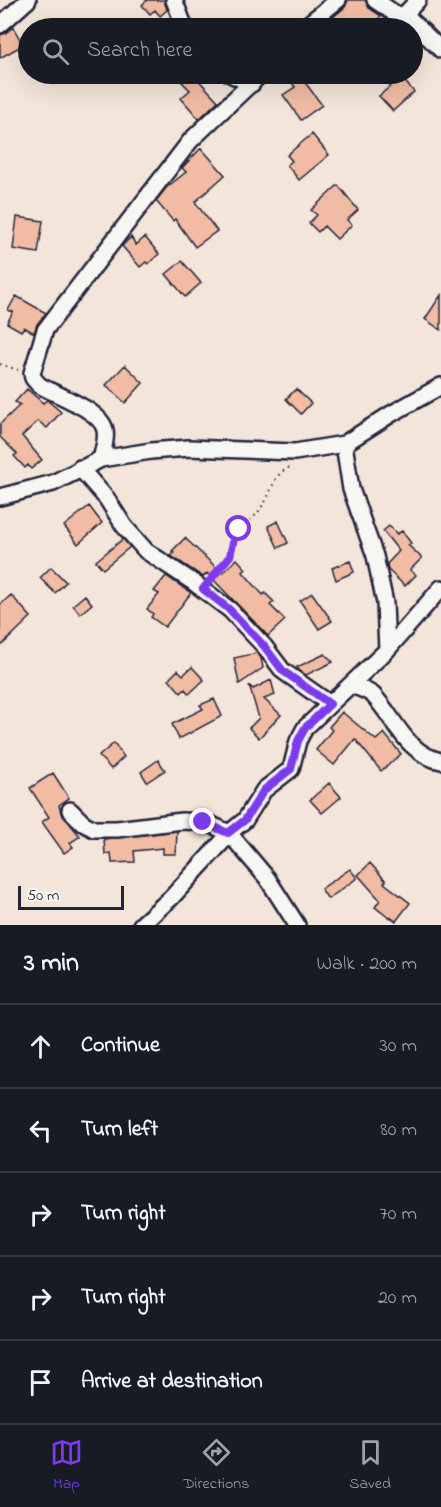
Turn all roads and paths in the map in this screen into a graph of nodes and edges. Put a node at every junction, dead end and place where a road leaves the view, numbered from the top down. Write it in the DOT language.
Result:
graph roads {
  1 [pos="28,0"];
  2 [pos="174,0"];
  3 [pos="338,0"];
  4 [pos="375,0"];
  5 [pos="418,0"];
  6 [pos="405,14"];
  7 [pos="181,18"];
  8 [pos="316,18"];
  9 [pos="409,18"];
  10 [pos="0,25"];
  11 [pos="423,32"];
  12 [pos="441,50"];
  13 [pos="252,84"];
  14 [pos="0,364"];
  15 [pos="32,375"];
  16 [pos="441,386"];
  17 [pos="344,444"];
  18 [pos="101,459"];
  19 [pos="296,464"];
  20 [pos="80,468"];
  21 [pos="0,497"];
  22 [pos="441,588"];
  23 [pos="203,589"];
  24 [pos="387,650"];
  25 [pos="351,685"];
  26 [pos="330,704"];
  27 [pos="441,761"];
  28 [pos="70,810"];
  29 [pos="230,835"];
  30 [pos="141,925"];
  31 [pos="297,925"];
  1 -- 10 [label="street"];
  2 -- 7 [label="street"];
  3 -- 8 [label="street"];
  4 -- 6 [label="street"];
  5 -- 6 [label="street"];
  6 -- 9 [label="street"];
  11 -- 12 [label="street"];
  13 -- 15 [label="street"];
  14 -- 15 [label="path"];
  15 -- 18 [label="street"];
  16 -- 17 [label="street"];
  17 -- 18 [label="street"];
  17 -- 24 [label="street"];
  18 -- 20 [label="street"];
  19 -- 23 [label="path"];
  20 -- 21 [label="street"];
  20 -- 23 [label="street"];
  22 -- 24 [label="street"];
  23 -- 26 [label="street"];
  24 -- 25 [label="street"];
  25 -- 26 [label="street"];
  25 -- 27 [label="street"];
  26 -- 29 [label="street"];
  28 -- 29 [label="street"];
  29 -- 30 [label="street"];
  29 -- 31 [label="street"];
}
